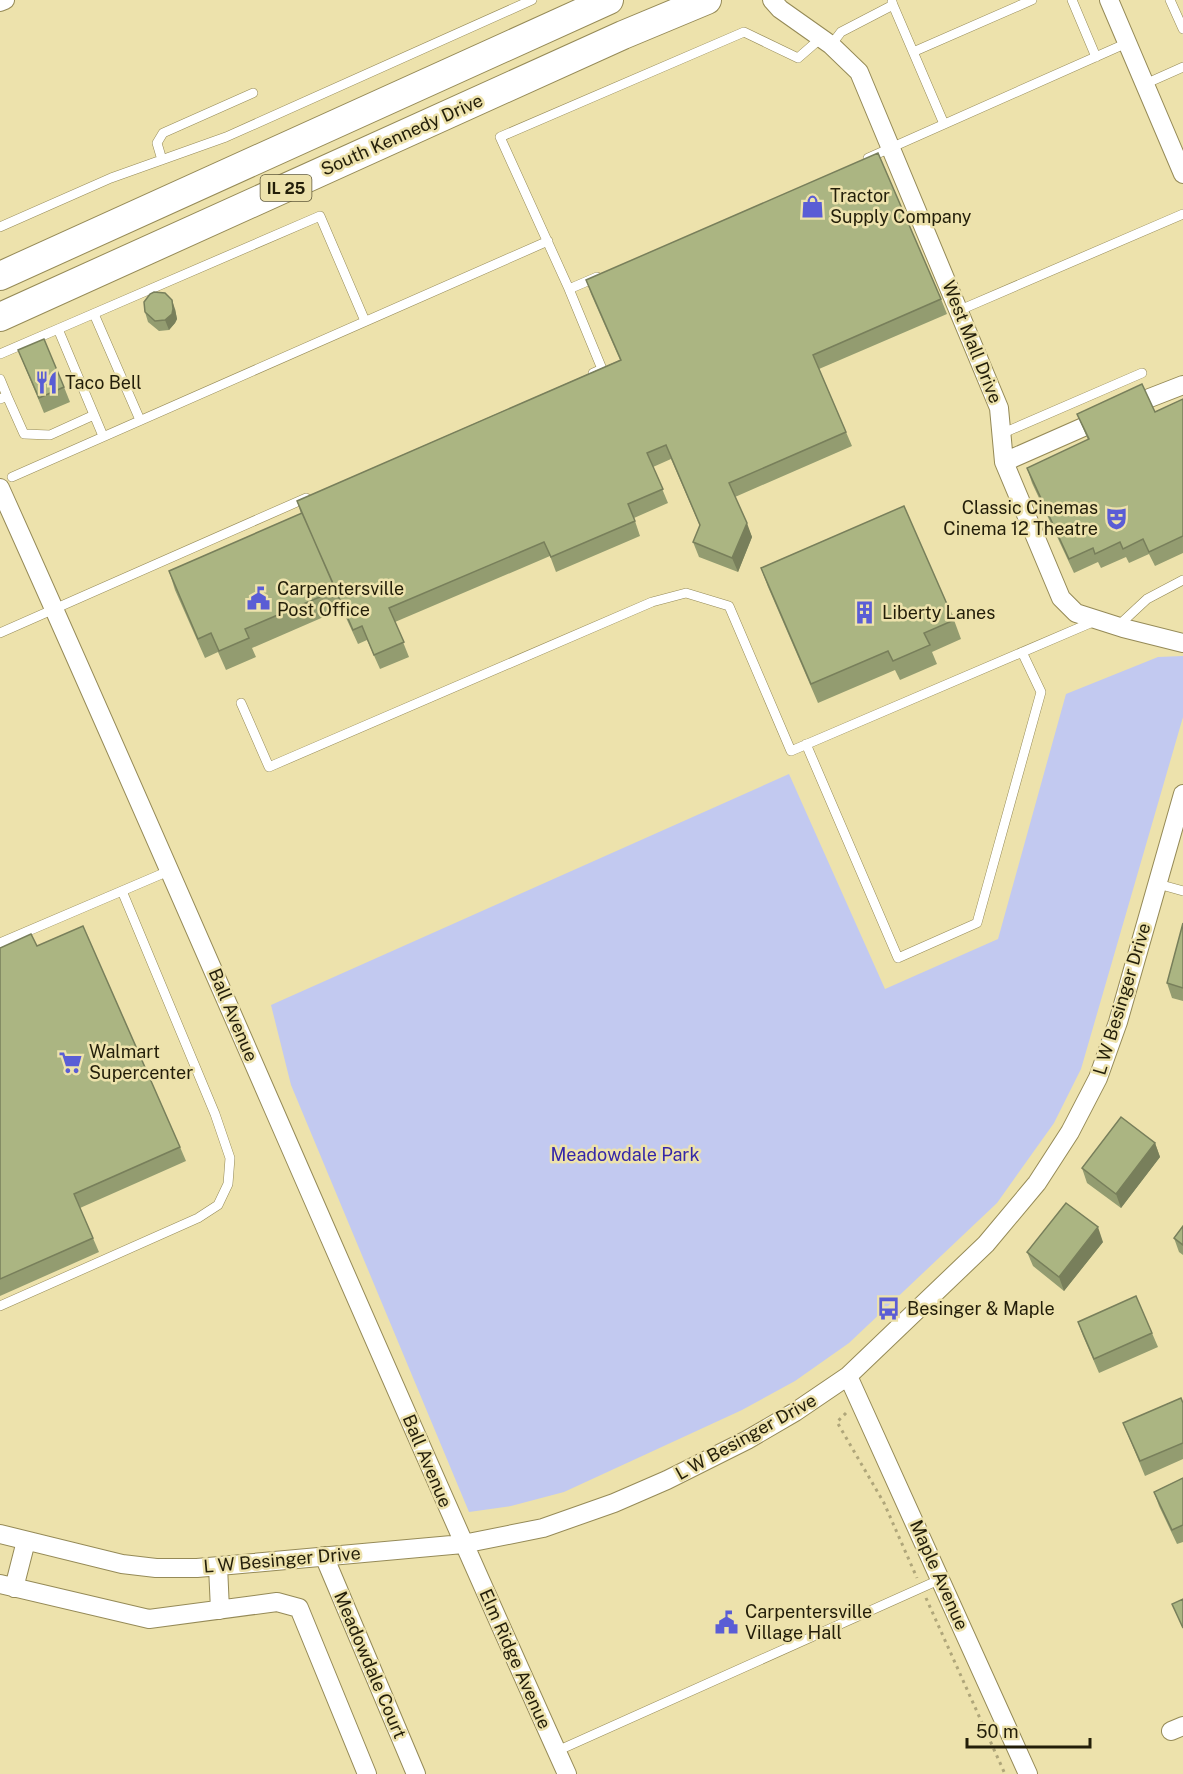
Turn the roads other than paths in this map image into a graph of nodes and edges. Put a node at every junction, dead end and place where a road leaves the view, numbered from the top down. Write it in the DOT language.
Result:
graph roads {
  1 [pos="5,0"];
  2 [pos="532,0"];
  3 [pos="707,0"];
  4 [pos="772,0"];
  5 [pos="1032,0"];
  6 [pos="1072,0"];
  7 [pos="1109,0"];
  8 [pos="1170,0"];
  9 [pos="0,2"];
  10 [pos="602,2"];
  11 [pos="892,3"];
  12 [pos="1183,29"];
  13 [pos="826,42"];
  14 [pos="1127,43"];
  15 [pos="913,52"];
  16 [pos="1096,57"];
  17 [pos="1183,67"];
  18 [pos="1145,84"];
  19 [pos="253,93"];
  20 [pos="944,124"];
  21 [pos="891,148"];
  22 [pos="162,160"];
  23 [pos="860,161"];
  24 [pos="1181,166"];
  25 [pos="1183,214"];
  26 [pos="0,227"];
  27 [pos="548,241"];
  28 [pos="605,273"];
  29 [pos="0,276"];
  30 [pos="569,289"];
  31 [pos="960,310"];
  32 [pos="94,314"];
  33 [pos="0,316"];
  34 [pos="365,321"];
  35 [pos="58,329"];
  36 [pos="0,354"];
  37 [pos="1142,373"];
  38 [pos="585,377"];
  39 [pos="0,379"];
  40 [pos="1183,385"];
  41 [pos="4,397"];
  42 [pos="94,415"];
  43 [pos="140,420"];
  44 [pos="1001,434"];
  45 [pos="103,436"];
  46 [pos="1004,462"];
  47 [pos="6,482"];
  48 [pos="316,494"];
  49 [pos="1183,580"];
  50 [pos="54,608"];
  51 [pos="1097,620"];
  52 [pos="1118,626"];
  53 [pos="0,633"];
  54 [pos="1183,643"];
  55 [pos="1022,652"];
  56 [pos="241,702"];
  57 [pos="806,744"];
  58 [pos="1183,794"];
  59 [pos="1180,819"];
  60 [pos="171,870"];
  61 [pos="1158,884"];
  62 [pos="122,891"];
  63 [pos="1183,891"];
  64 [pos="0,943"];
  65 [pos="0,1306"];
  66 [pos="848,1376"];
  67 [pos="0,1534"];
  68 [pos="26,1541"];
  69 [pos="463,1544"];
  70 [pos="324,1556"];
  71 [pos="218,1566"];
  72 [pos="941,1579"];
  73 [pos="7,1586"];
  74 [pos="220,1610"];
  75 [pos="557,1751"];
  76 [pos="368,1774"];
  77 [pos="416,1774"];
  78 [pos="567,1774"];
  79 [pos="1028,1774"];
  1 -- 9 [label="street"];
  2 -- 22 [label="lane"];
  3 -- 33 [label="main road, South Kennedy Drive / IL 25"];
  4 -- 13 [label="street, West Mall Drive"];
  5 -- 15 [label="lane"];
  6 -- 16 [label="lane"];
  7 -- 14 [label="street"];
  8 -- 12 [label="lane"];
  10 -- 29 [label="main road, South Kennedy Drive / IL 25"];
  11 -- 13 [label="lane"];
  11 -- 15 [label="lane"];
  13 -- 21 [label="street, West Mall Drive"];
  13 -- 27 [label="lane"];
  14 -- 16 [label="lane"];
  14 -- 18 [label="street"];
  15 -- 20 [label="lane"];
  16 -- 20 [label="lane"];
  17 -- 18 [label="lane"];
  18 -- 24 [label="street"];
  19 -- 22 [label="lane"];
  20 -- 21 [label="lane"];
  21 -- 23 [label="lane"];
  21 -- 31 [label="street, West Mall Drive"];
  22 -- 26 [label="lane"];
  25 -- 31 [label="lane"];
  27 -- 30 [label="lane"];
  27 -- 34 [label="lane"];
  28 -- 30 [label="lane"];
  30 -- 38 [label="lane"];
  31 -- 44 [label="street, West Mall Drive"];
  32 -- 34 [label="lane"];
  32 -- 35 [label="lane"];
  32 -- 43 [label="lane"];
  34 -- 43 [label="lane"];
  35 -- 36 [label="lane"];
  35 -- 42 [label="lane"];
  37 -- 44 [label="lane"];
  39 -- 41 [label="lane"];
  40 -- 46 [label="street"];
  41 -- 42 [label="lane"];
  42 -- 45 [label="lane"];
  43 -- 45 [label="lane"];
  44 -- 46 [label="street, West Mall Drive"];
  45 -- 47 [label="lane"];
  46 -- 51 [label="street, West Mall Drive"];
  47 -- 50 [label="street, Ball Avenue"];
  48 -- 50 [label="lane"];
  49 -- 52 [label="lane"];
  50 -- 53 [label="lane"];
  50 -- 60 [label="street, Ball Avenue"];
  51 -- 52 [label="street, West Mall Drive"];
  51 -- 55 [label="lane"];
  52 -- 54 [label="street, West Mall Drive"];
  55 -- 57 [label="lane"];
  55 -- 57 [label="lane"];
  56 -- 57 [label="lane"];
  58 -- 59 [label="street, L W Besinger Drive"];
  59 -- 61 [label="street, L W Besinger Drive"];
  60 -- 62 [label="lane"];
  60 -- 69 [label="street, Ball Avenue"];
  61 -- 63 [label="lane"];
  61 -- 66 [label="street, L W Besinger Drive"];
  62 -- 64 [label="lane"];
  62 -- 65 [label="lane"];
  66 -- 69 [label="street, L W Besinger Drive"];
  66 -- 72 [label="street, Maple Avenue"];
  67 -- 68 [label="street, L W Besinger Drive"];
  68 -- 71 [label="street, L W Besinger Drive"];
  68 -- 73 [label="street"];
  69 -- 70 [label="street, L W Besinger Drive"];
  69 -- 75 [label="street, Elm Ridge Avenue"];
  70 -- 71 [label="street, L W Besinger Drive"];
  70 -- 77 [label="street, Meadowdale Court"];
  71 -- 74 [label="street"];
  72 -- 75 [label="lane"];
  72 -- 79 [label="street, Maple Avenue"];
  73 -- 74 [label="street"];
  74 -- 76 [label="street"];
  75 -- 78 [label="street, Elm Ridge Avenue"];
}
